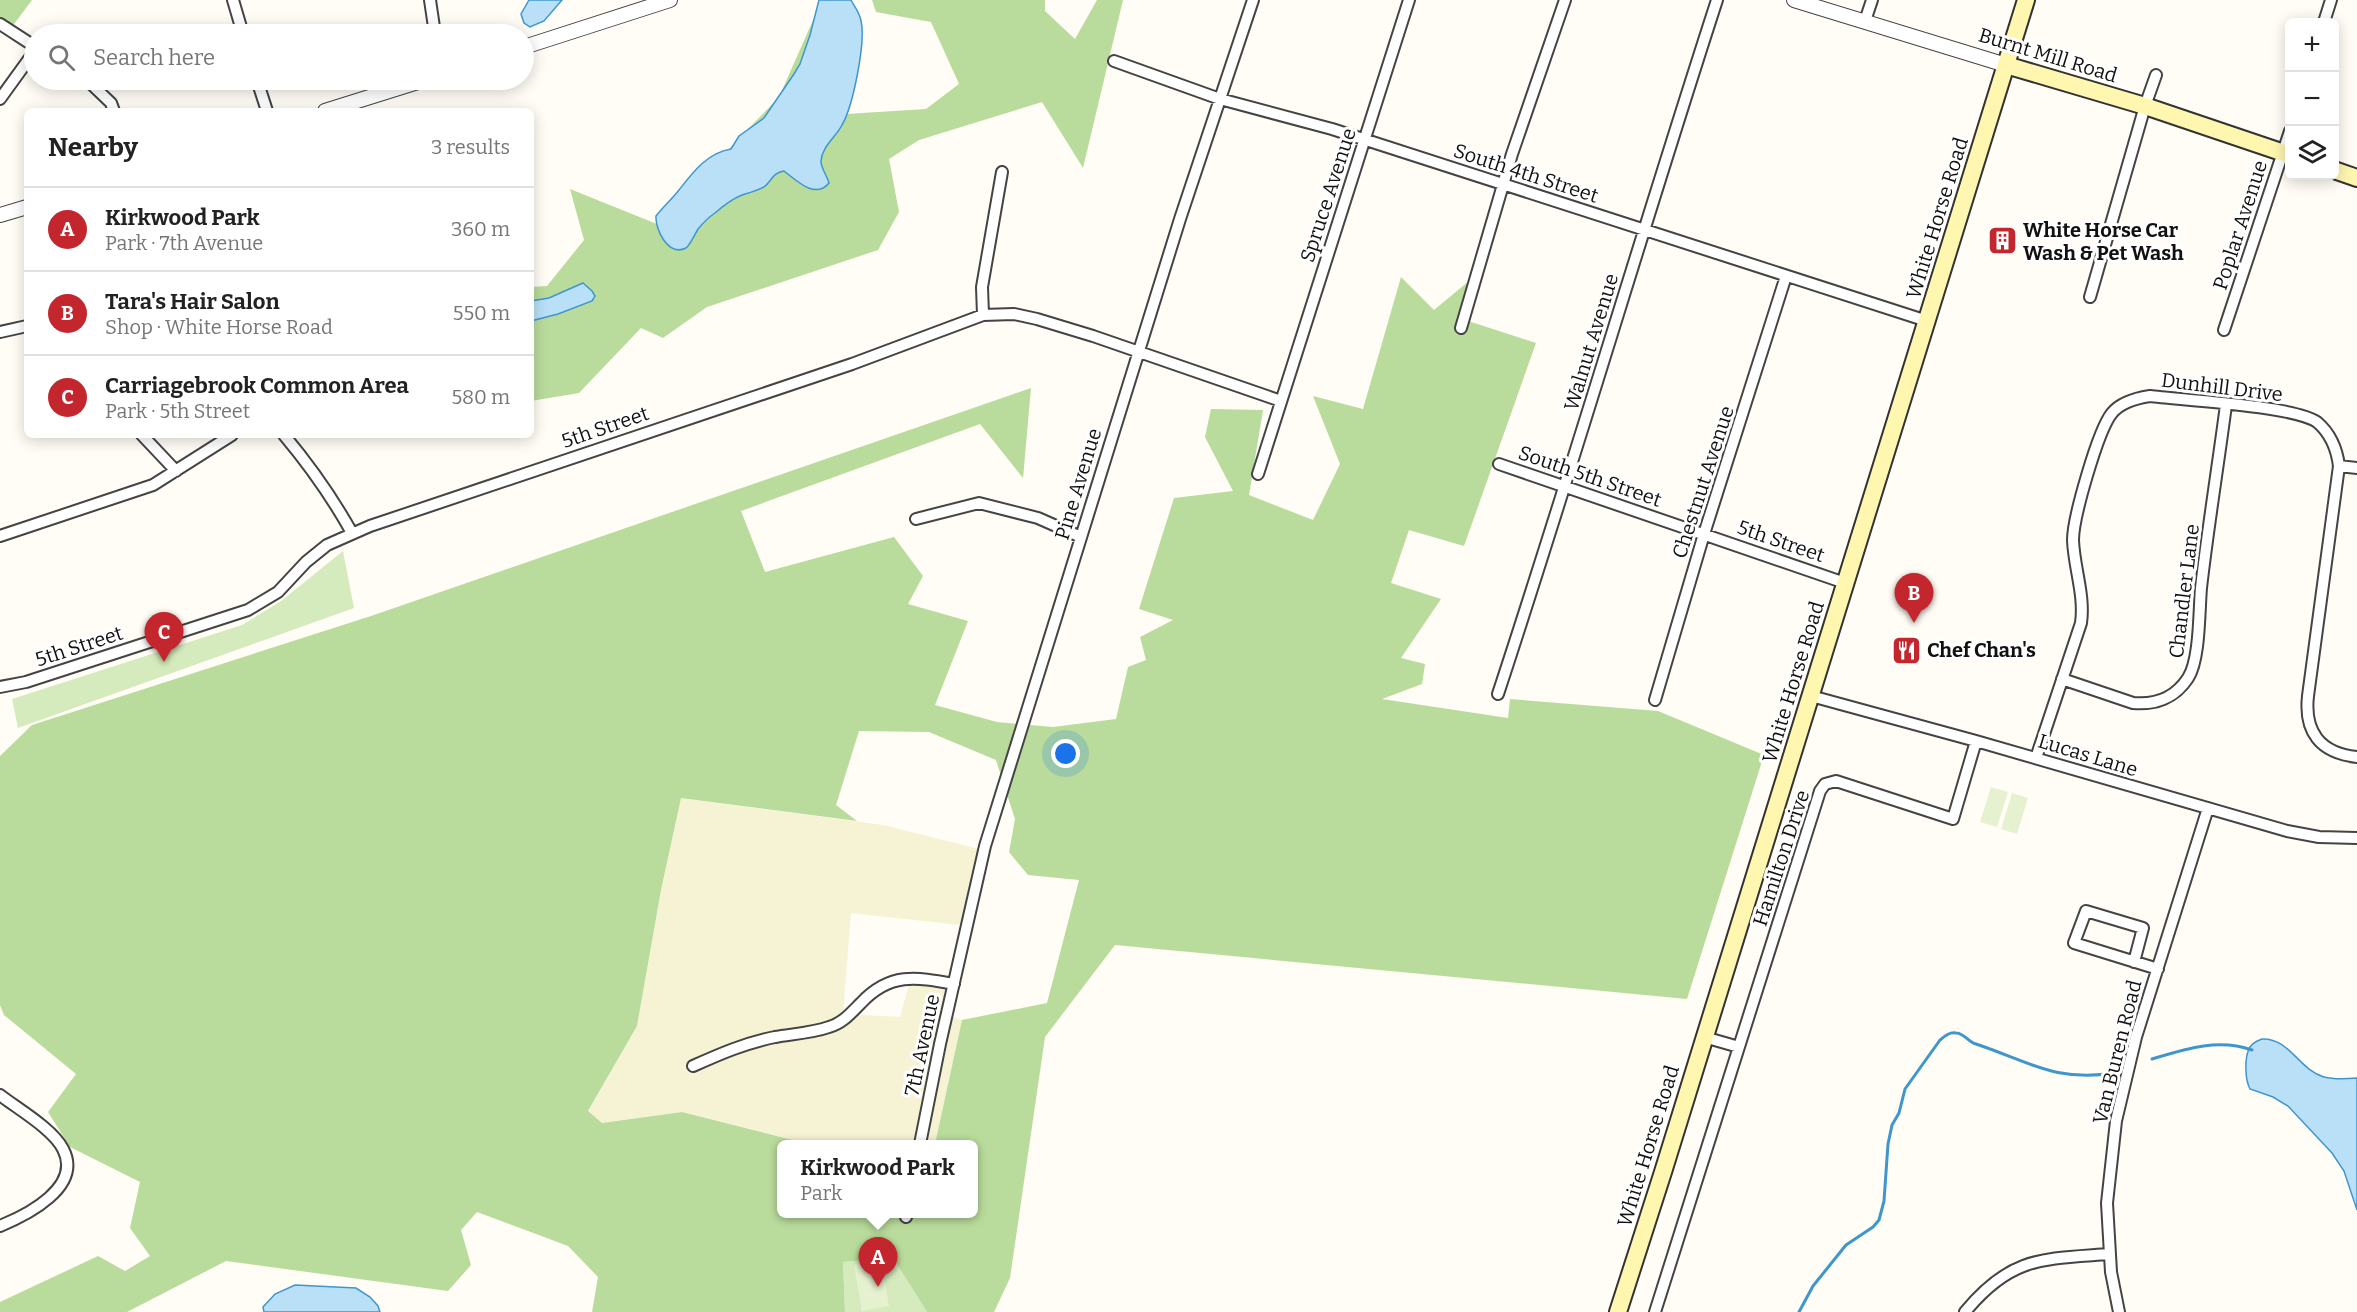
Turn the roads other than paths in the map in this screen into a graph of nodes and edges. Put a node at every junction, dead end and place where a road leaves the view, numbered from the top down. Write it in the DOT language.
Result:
graph roads {
  1 [pos="232,0"];
  2 [pos="430,0"];
  3 [pos="670,0"];
  4 [pos="1253,0"];
  5 [pos="1409,0"];
  6 [pos="1565,0"];
  7 [pos="1717,0"];
  8 [pos="1794,0"];
  9 [pos="1872,0"];
  10 [pos="2026,0"];
  11 [pos="2331,0"];
  12 [pos="2325,18"];
  13 [pos="1865,21"];
  14 [pos="0,24"];
  15 [pos="240,24"];
  16 [pos="434,24"];
  17 [pos="24,40"];
  18 [pos="534,44"];
  19 [pos="1114,61"];
  20 [pos="2006,65"];
  21 [pos="24,66"];
  22 [pos="2156,75"];
  23 [pos="97,90"];
  24 [pos="260,90"];
  25 [pos="392,90"];
  26 [pos="0,99"];
  27 [pos="1220,99"];
  28 [pos="2145,106"];
  29 [pos="113,108"];
  30 [pos="266,108"];
  31 [pos="335,108"];
  32 [pos="1365,140"];
  33 [pos="2285,153"];
  34 [pos="2285,156"];
  35 [pos="1002,172"];
  36 [pos="2339,172"];
  37 [pos="2357,178"];
  38 [pos="1503,185"];
  39 [pos="24,208"];
  40 [pos="0,215"];
  41 [pos="1643,230"];
  42 [pos="1786,276"];
  43 [pos="2090,297"];
  44 [pos="983,315"];
  45 [pos="1927,321"];
  46 [pos="24,327"];
  47 [pos="1461,328"];
  48 [pos="2224,330"];
  49 [pos="0,332"];
  50 [pos="1139,352"];
  51 [pos="1281,401"];
  52 [pos="2226,405"];
  53 [pos="145,438"];
  54 [pos="227,438"];
  55 [pos="287,438"];
  56 [pos="1499,464"];
  57 [pos="2339,466"];
  58 [pos="2357,468"];
  59 [pos="176,471"];
  60 [pos="1258,474"];
  61 [pos="1566,487"];
  62 [pos="916,519"];
  63 [pos="352,533"];
  64 [pos="1704,534"];
  65 [pos="0,536"];
  66 [pos="1081,537"];
  67 [pos="1845,583"];
  68 [pos="2062,680"];
  69 [pos="0,687"];
  70 [pos="1498,694"];
  71 [pos="1811,696"];
  72 [pos="1655,700"];
  73 [pos="1976,741"];
  74 [pos="2357,757"];
  75 [pos="2036,758"];
  76 [pos="2208,808"];
  77 [pos="2357,838"];
  78 [pos="2134,962"];
  79 [pos="2158,969"];
  80 [pos="954,984"];
  81 [pos="1704,1037"];
  82 [pos="1739,1047"];
  83 [pos="693,1066"];
  84 [pos="0,1095"];
  85 [pos="921,1140"];
  86 [pos="0,1226"];
  87 [pos="2109,1254"];
  88 [pos="1618,1312"];
  89 [pos="1655,1312"];
  90 [pos="1965,1312"];
  91 [pos="2119,1312"];
  1 -- 15 [label="street"];
  2 -- 16 [label="street"];
  3 -- 18 [label="street"];
  4 -- 27 [label="street, Pine Avenue"];
  5 -- 32 [label="street, Spruce Avenue"];
  6 -- 38 [label="street"];
  7 -- 41 [label="street, Walnut Avenue"];
  8 -- 13 [label="street, Burnt Mill Road"];
  9 -- 13 [label="street"];
  10 -- 20 [label="main road, White Horse Road"];
  11 -- 12 [label="street"];
  13 -- 20 [label="street, Burnt Mill Road"];
  14 -- 17 [label="street"];
  19 -- 27 [label="street, South 4th Street"];
  20 -- 28 [label="main road, Burnt Mill Road"];
  20 -- 45 [label="main road, White Horse Road"];
  21 -- 26 [label="street"];
  22 -- 28 [label="street"];
  23 -- 29 [label="street"];
  24 -- 30 [label="street"];
  25 -- 31 [label="street"];
  27 -- 32 [label="street, South 4th Street"];
  27 -- 50 [label="street, Pine Avenue"];
  28 -- 33 [label="main road, Burnt Mill Road"];
  28 -- 43 [label="street"];
  32 -- 38 [label="street, South 4th Street"];
  32 -- 51 [label="street, Spruce Avenue"];
  34 -- 48 [label="street, Poplar Avenue"];
  35 -- 44 [label="street"];
  36 -- 37 [label="main road"];
  38 -- 41 [label="street, South 4th Street"];
  38 -- 47 [label="street"];
  39 -- 40 [label="street"];
  41 -- 42 [label="street, South 4th Street"];
  41 -- 61 [label="street, Walnut Avenue"];
  42 -- 45 [label="street, South 4th Street"];
  42 -- 64 [label="street, Chestnut Avenue"];
  44 -- 50 [label="street, 5th Street"];
  44 -- 63 [label="street, 5th Street"];
  45 -- 67 [label="main road, White Horse Road"];
  46 -- 49 [label="street"];
  50 -- 51 [label="street"];
  50 -- 66 [label="street, Pine Avenue"];
  51 -- 60 [label="street, Spruce Avenue"];
  52 -- 57 [label="street, Dunhill Drive"];
  52 -- 68 [label="street, Dunhill Drive"];
  52 -- 68 [label="street, Chandler Lane"];
  53 -- 59 [label="street"];
  54 -- 59 [label="street"];
  55 -- 63 [label="street"];
  56 -- 61 [label="street, South 5th Street"];
  57 -- 58 [label="street"];
  57 -- 74 [label="street, Dunhill Drive"];
  59 -- 65 [label="street"];
  61 -- 64 [label="street, South 5th Street"];
  61 -- 70 [label="street, Walnut Avenue"];
  62 -- 66 [label="street"];
  63 -- 69 [label="street, 5th Street"];
  64 -- 67 [label="street, 5th Street"];
  64 -- 72 [label="street, Chestnut Avenue"];
  66 -- 80 [label="street, Pine Avenue"];
  67 -- 71 [label="main road, White Horse Road"];
  68 -- 75 [label="street, Dunhill Drive"];
  71 -- 73 [label="street, Lucas Lane"];
  71 -- 81 [label="main road, White Horse Road"];
  73 -- 75 [label="street, Lucas Lane"];
  73 -- 82 [label="street, Hamilton Drive"];
  75 -- 76 [label="street, Lucas Lane"];
  76 -- 77 [label="street, Lucas Lane"];
  76 -- 79 [label="street, Van Buren Road"];
  78 -- 78 [label="street"];
  78 -- 79 [label="street"];
  79 -- 87 [label="street, Van Buren Road"];
  80 -- 83 [label="street, 7th Avenue"];
  80 -- 85 [label="street, 7th Avenue"];
  81 -- 82 [label="street"];
  81 -- 88 [label="main road, White Horse Road"];
  82 -- 89 [label="street, Hamilton Drive"];
  84 -- 86 [label="street"];
  87 -- 90 [label="street"];
  87 -- 91 [label="street, Van Buren Road"];
}
